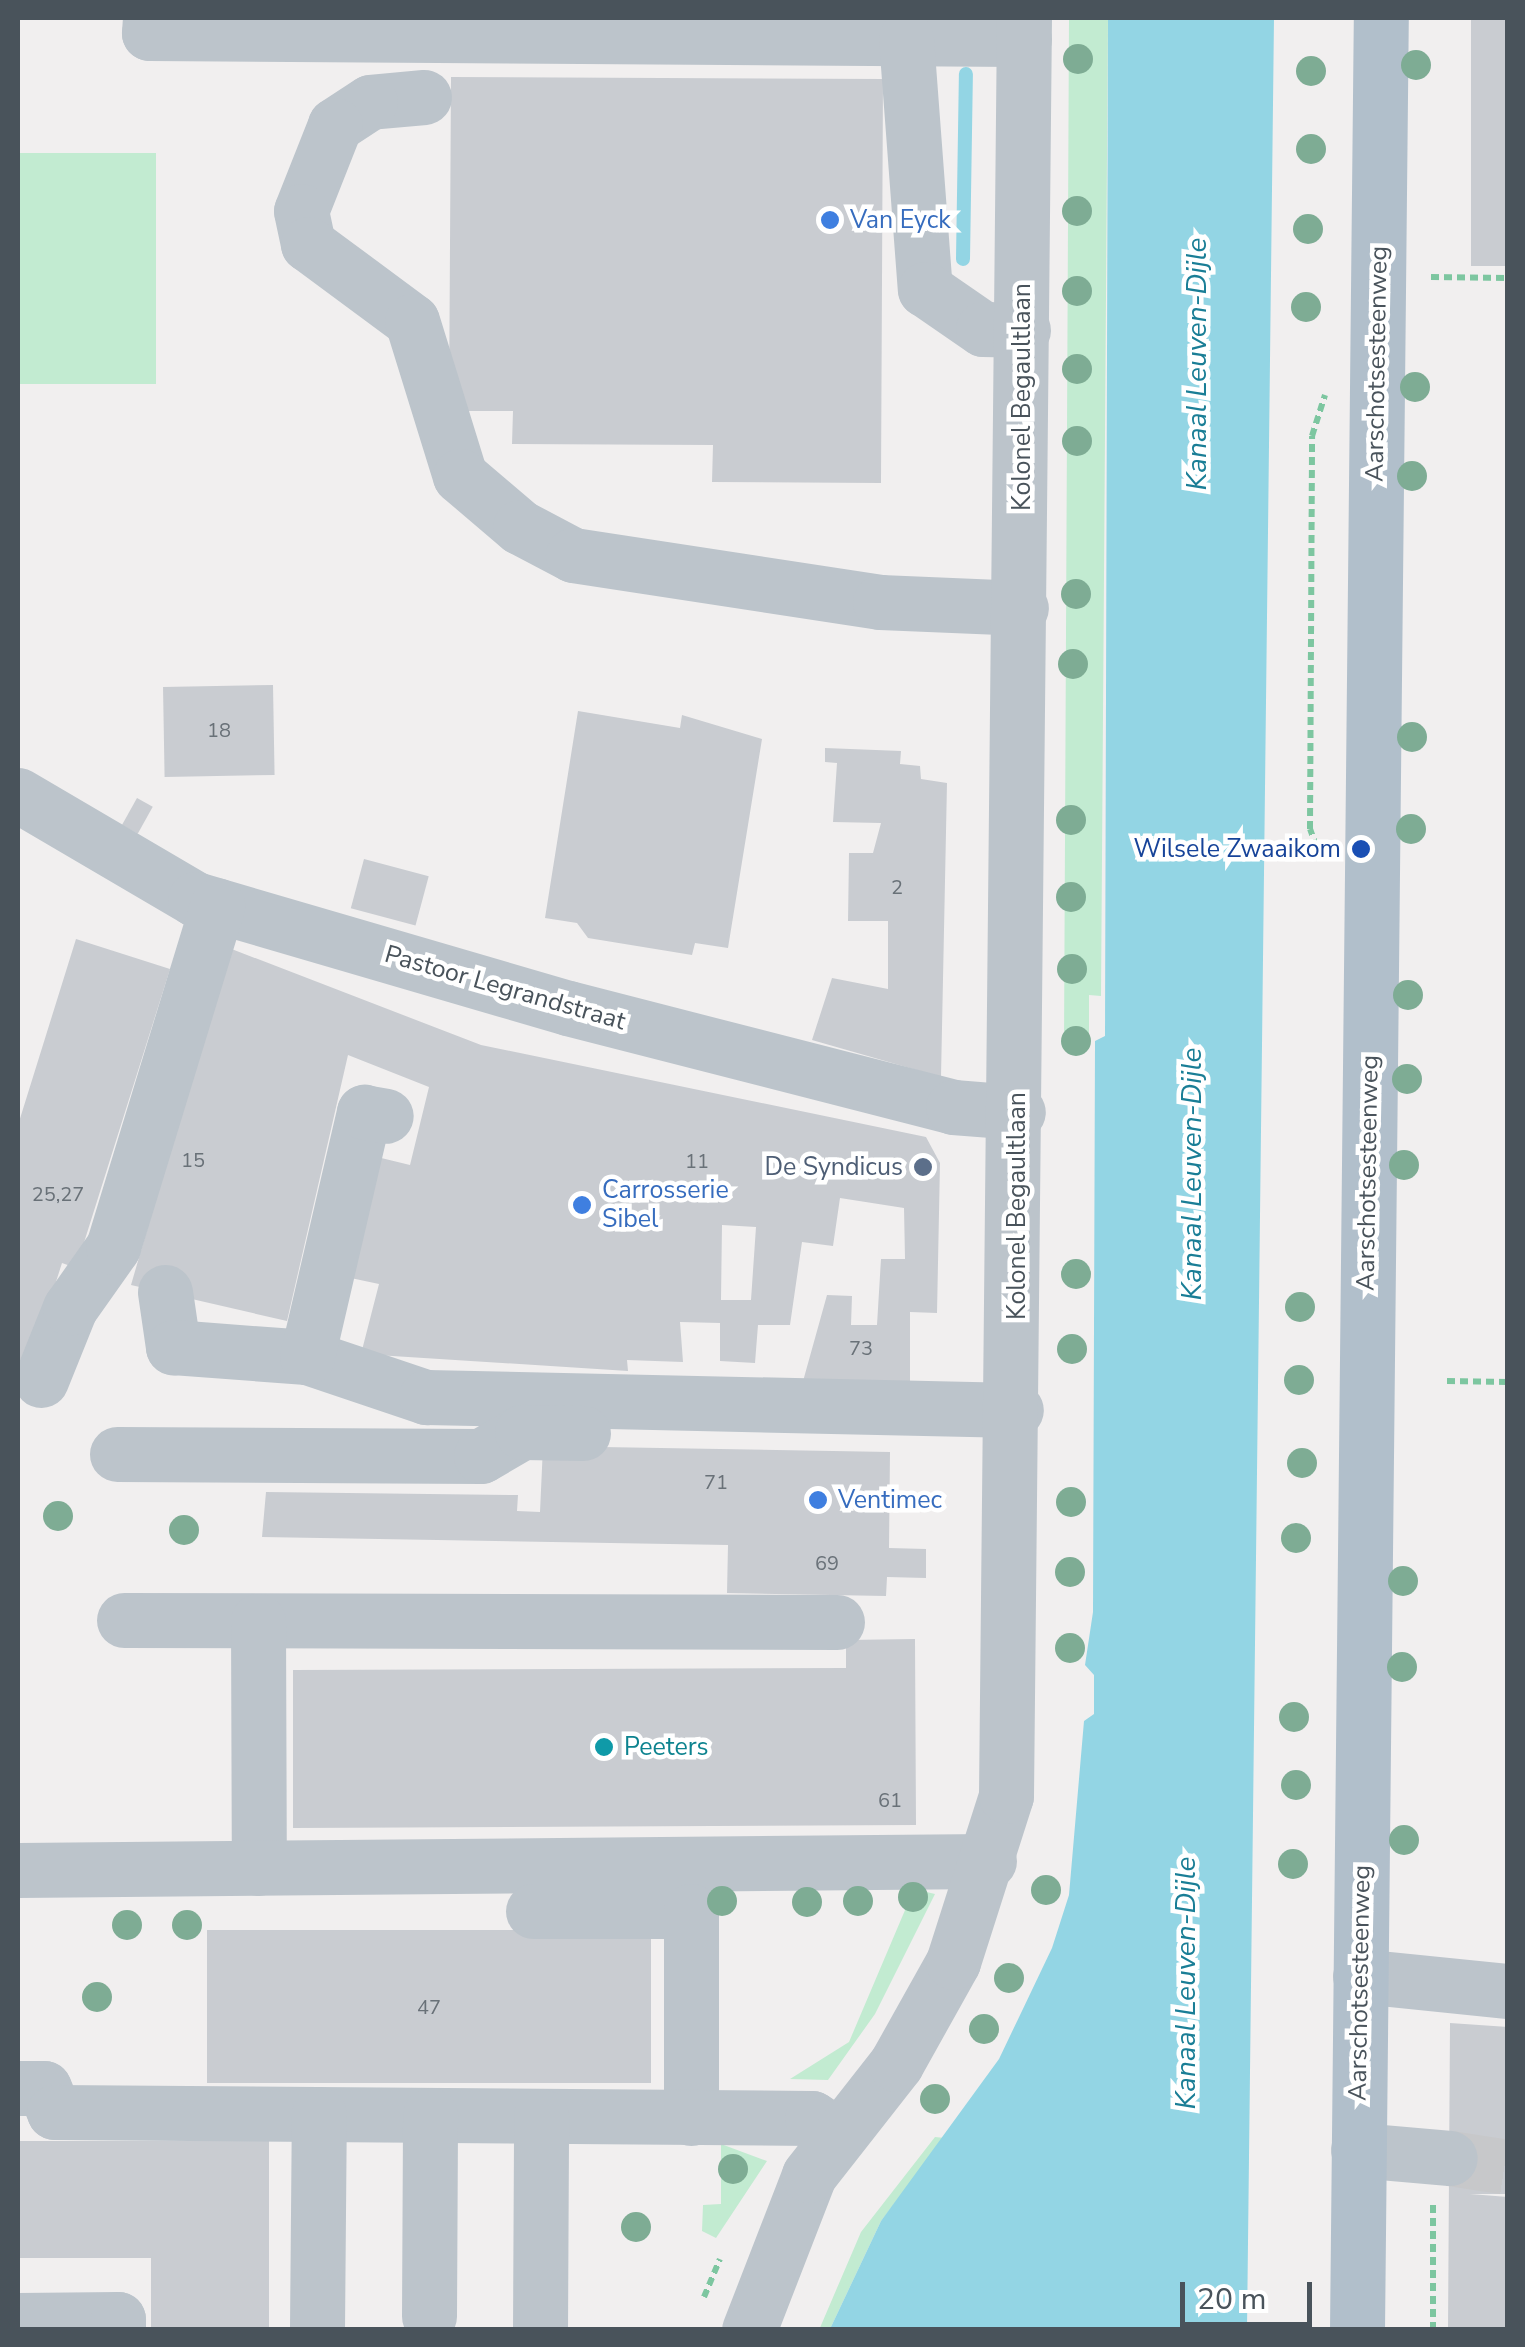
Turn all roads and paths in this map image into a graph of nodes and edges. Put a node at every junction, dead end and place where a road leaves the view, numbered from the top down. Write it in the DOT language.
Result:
graph roads {
  1 [pos="1382,18"];
  2 [pos="141,23"];
  3 [pos="607,27"];
  4 [pos="1024,28"];
  5 [pos="906,39"];
  6 [pos="424,97"];
  7 [pos="1431,277"];
  8 [pos="1508,278"];
  9 [pos="1022,330"];
  10 [pos="1021,608"];
  11 [pos="18,795"];
  12 [pos="217,906"];
  13 [pos="1018,1112"];
  14 [pos="386,1116"];
  15 [pos="165,1292"];
  16 [pos="307,1356"];
  17 [pos="41,1380"];
  18 [pos="1447,1381"];
  19 [pos="1508,1382"];
  20 [pos="1016,1427"];
  21 [pos="117,1454"];
  22 [pos="124,1620"];
  23 [pos="258,1621"];
  24 [pos="837,1622"];
  25 [pos="989,1861"];
  26 [pos="260,1868"];
  27 [pos="18,1870"];
  28 [pos="534,1911"];
  29 [pos="1360,1976"];
  30 [pos="1508,1991"];
  31 [pos="18,2088"];
  32 [pos="319,2114"];
  33 [pos="430,2114"];
  34 [pos="542,2116"];
  35 [pos="691,2118"];
  36 [pos="837,2134"];
  37 [pos="1358,2150"];
  38 [pos="1442,2170"];
  39 [pos="733,2247"];
  40 [pos="429,2316"];
  41 [pos="18,2320"];
  42 [pos="724,2324"];
  43 [pos="317,2328"];
  44 [pos="118,2330"];
  45 [pos="540,2330"];
  46 [pos="1356,2330"];
  47 [pos="1433,2330"];
  1 -- 29 [label="main road, Aarschotsesteenweg"];
  2 -- 3 [label="street"];
  3 -- 5 [label="street"];
  4 -- 5 [label="street"];
  4 -- 9 [label="street, Kolonel Begaultlaan"];
  5 -- 9 [label="street"];
  6 -- 10 [label="street"];
  7 -- 8 [label="path"];
  9 -- 10 [label="street, Kolonel Begaultlaan"];
  10 -- 13 [label="street, Kolonel Begaultlaan"];
  11 -- 12 [label="street, Pastoor Legrandstraat"];
  12 -- 13 [label="street, Pastoor Legrandstraat"];
  12 -- 17 [label="street"];
  13 -- 20 [label="street, Kolonel Begaultlaan"];
  14 -- 16 [label="street"];
  15 -- 16 [label="street"];
  16 -- 20 [label="street"];
  18 -- 19 [label="path"];
  20 -- 21 [label="street"];
  20 -- 25 [label="street, Kolonel Begaultlaan"];
  22 -- 23 [label="street"];
  23 -- 24 [label="street"];
  23 -- 26 [label="street"];
  25 -- 26 [label="street"];
  25 -- 36 [label="street, Kolonel Begaultlaan"];
  26 -- 27 [label="street"];
  28 -- 35 [label="street"];
  29 -- 30 [label="street"];
  29 -- 37 [label="main road, Aarschotsesteenweg"];
  31 -- 32 [label="street"];
  32 -- 33 [label="street"];
  32 -- 43 [label="street"];
  33 -- 34 [label="street"];
  33 -- 40 [label="street"];
  34 -- 35 [label="street"];
  34 -- 45 [label="street"];
  35 -- 36 [label="street"];
  36 -- 42 [label="street, Kolonel Begaultlaan"];
  37 -- 38 [label="street"];
  37 -- 46 [label="main road, Aarschotsesteenweg"];
  38 -- 47 [label="path"];
  39 -- 42 [label="path"];
  41 -- 44 [label="street"];
}
